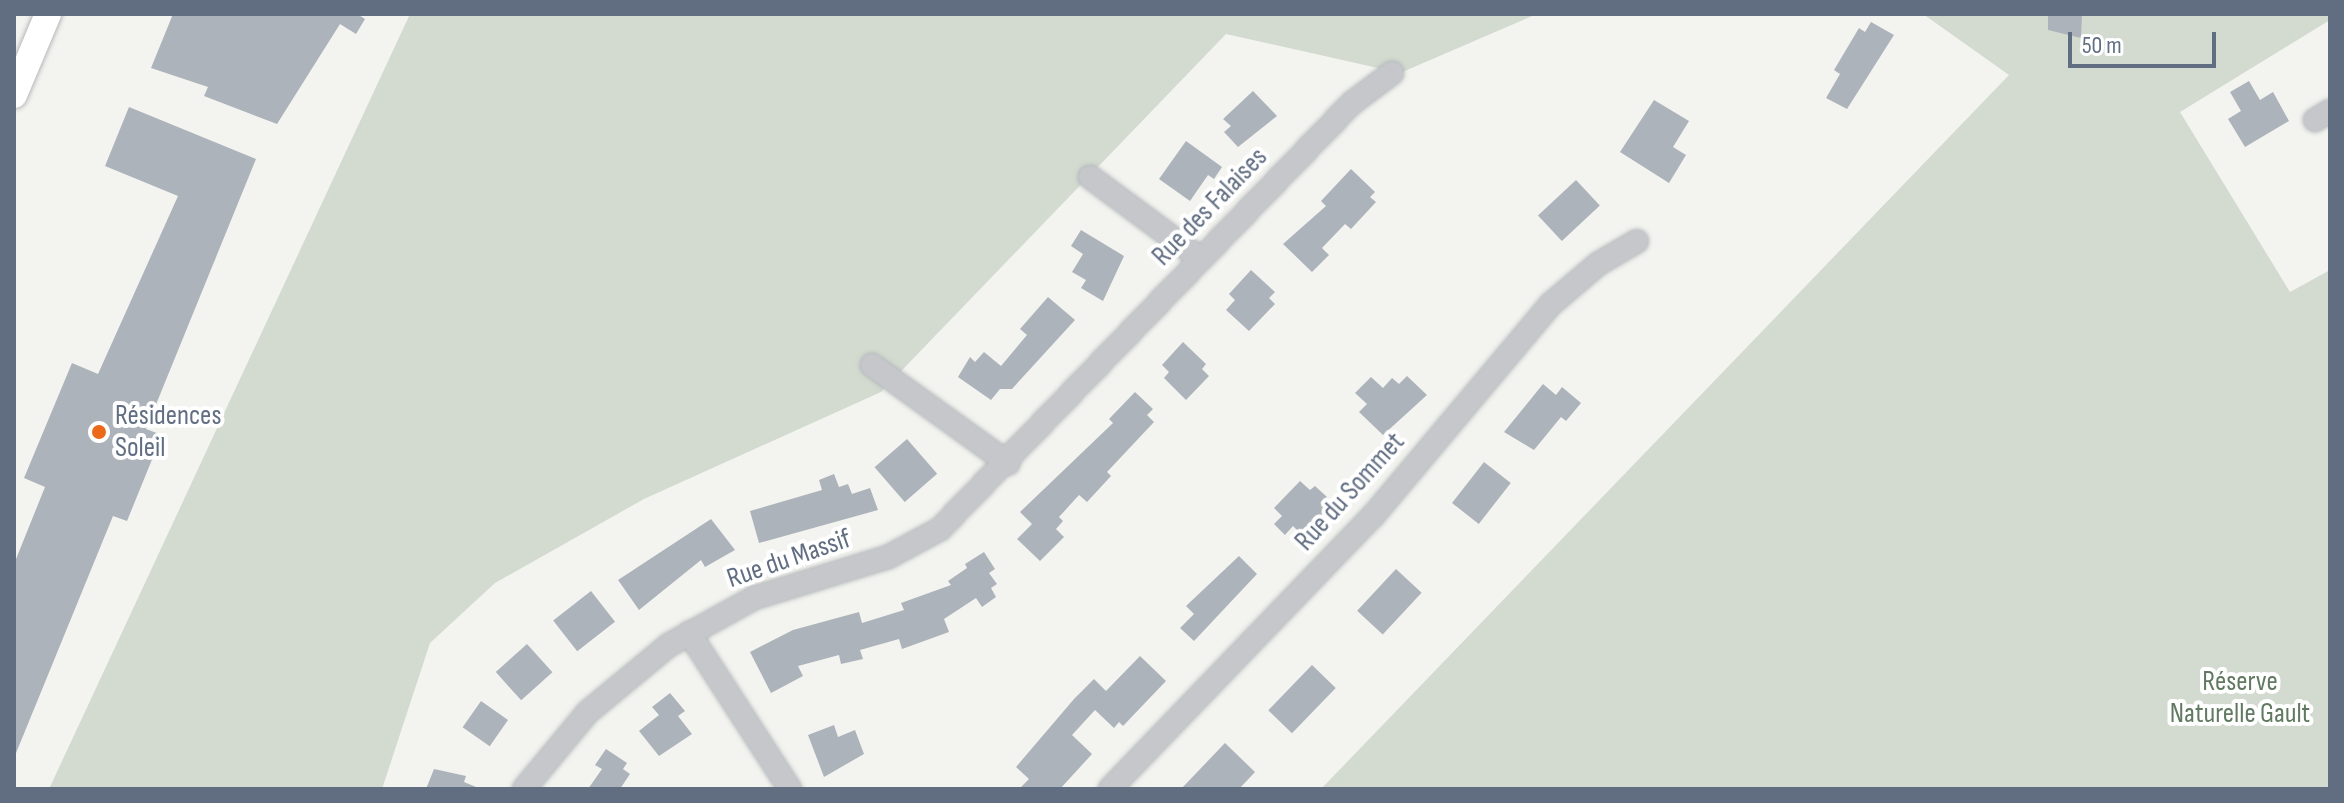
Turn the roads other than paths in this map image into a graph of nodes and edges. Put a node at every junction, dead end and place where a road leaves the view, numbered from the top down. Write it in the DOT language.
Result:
graph roads {
  1 [pos="48,14"];
  2 [pos="1392,73"];
  3 [pos="14,95"];
  4 [pos="1090,177"];
  5 [pos="1637,241"];
  6 [pos="1201,259"];
  7 [pos="872,365"];
  8 [pos="1077,389"];
  9 [pos="1008,463"];
  10 [pos="689,633"];
  11 [pos="524,789"];
  12 [pos="790,789"];
  13 [pos="1110,789"];
  1 -- 3 [label="main road"];
  2 -- 6 [label="street, Rue des Falaises"];
  4 -- 6 [label="street"];
  5 -- 13 [label="street, Rue du Sommet"];
  6 -- 8 [label="street, Rue des Falaises"];
  7 -- 9 [label="street"];
  8 -- 9 [label="street, Rue du Massif"];
  9 -- 10 [label="street, Rue du Massif"];
  10 -- 11 [label="street, Rue du Massif"];
  10 -- 12 [label="street"];
}
